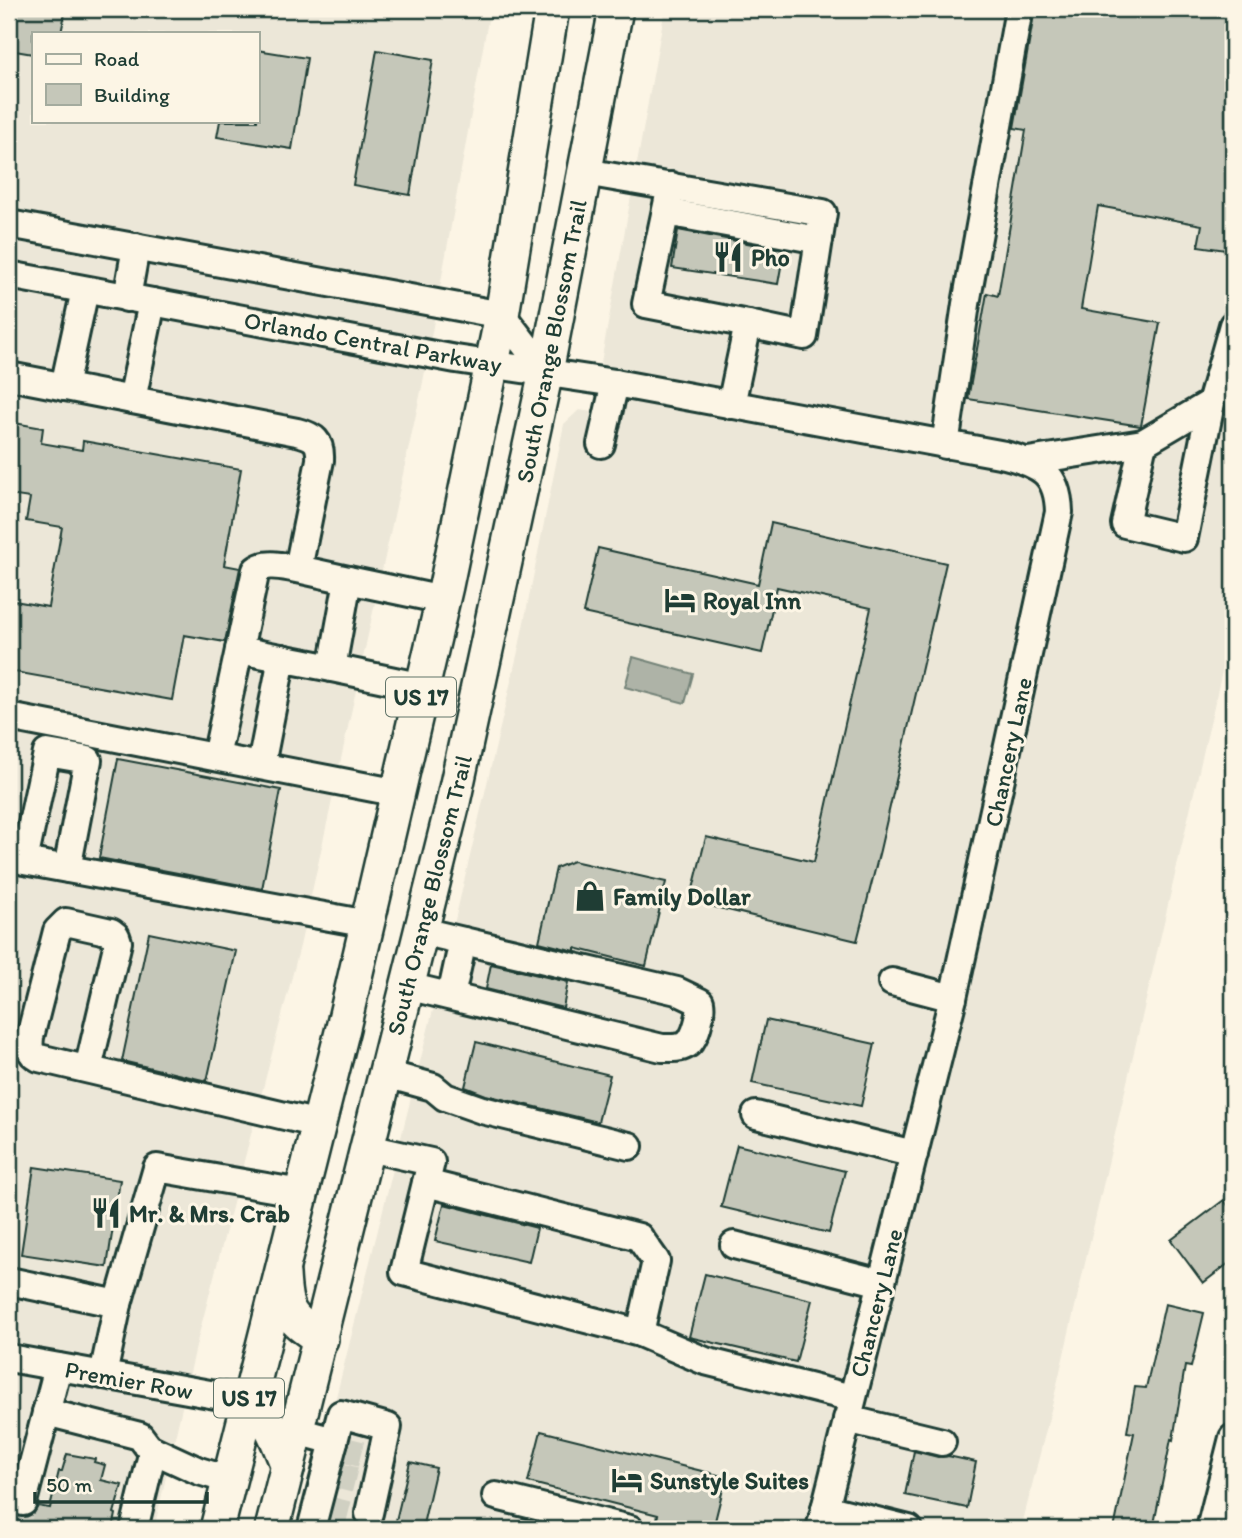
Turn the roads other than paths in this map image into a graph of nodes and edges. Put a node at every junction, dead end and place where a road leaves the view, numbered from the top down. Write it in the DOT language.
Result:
graph roads {
  1 [pos="552,9"];
  2 [pos="616,9"];
  3 [pos="1019,9"];
  4 [pos="585,172"];
  5 [pos="668,199"];
  6 [pos="9,224"];
  7 [pos="819,240"];
  8 [pos="136,247"];
  9 [pos="9,275"];
  10 [pos="85,289"];
  11 [pos="139,300"];
  12 [pos="502,316"];
  13 [pos="748,324"];
  14 [pos="1233,325"];
  15 [pos="492,364"];
  16 [pos="546,372"];
  17 [pos="9,376"];
  18 [pos="615,383"];
  19 [pos="65,387"];
  20 [pos="132,400"];
  21 [pos="1211,402"];
  22 [pos="731,405"];
  23 [pos="1143,443"];
  24 [pos="601,444"];
  25 [pos="944,444"];
  26 [pos="1028,461"];
  27 [pos="298,569"];
  28 [pos="348,580"];
  29 [pos="443,600"];
  30 [pos="239,650"];
  31 [pos="282,658"];
  32 [pos="332,668"];
  33 [pos="423,687"];
  34 [pos="9,717"];
  35 [pos="216,757"];
  36 [pos="261,765"];
  37 [pos="398,793"];
  38 [pos="67,869"];
  39 [pos="368,924"];
  40 [pos="421,931"];
  41 [pos="463,941"];
  42 [pos="891,982"];
  43 [pos="407,986"];
  44 [pos="450,996"];
  45 [pos="953,998"];
  46 [pos="88,1069"];
  47 [pos="386,1074"];
  48 [pos="756,1115"];
  49 [pos="318,1124"];
  50 [pos="629,1146"];
  51 [pos="368,1148"];
  52 [pos="914,1154"];
  53 [pos="426,1183"];
  54 [pos="301,1193"];
  55 [pos="734,1245"];
  56 [pos="282,1268"];
  57 [pos="9,1281"];
  58 [pos="881,1283"];
  59 [pos="118,1304"];
  60 [pos="640,1333"];
  61 [pos="321,1339"];
  62 [pos="9,1358"];
  63 [pos="58,1367"];
  64 [pos="103,1375"];
  65 [pos="249,1401"];
  66 [pos="849,1409"];
  67 [pos="46,1412"];
  68 [pos="297,1431"];
  69 [pos="1233,1438"];
  70 [pos="943,1442"];
  71 [pos="153,1450"];
  72 [pos="349,1450"];
  73 [pos="288,1466"];
  74 [pos="347,1478"];
  75 [pos="229,1480"];
  76 [pos="496,1496"];
  77 [pos="23,1502"];
  78 [pos="369,1513"];
  79 [pos="317,1515"];
  80 [pos="822,1519"];
  81 [pos="134,1529"];
  82 [pos="217,1529"];
  83 [pos="272,1529"];
  84 [pos="630,1529"];
  85 [pos="909,1529"];
  86 [pos="1210,1529"];
  1 -- 12 [label="main road, US 17"];
  2 -- 4 [label="main road, South Orange Blossom Trail / US 17"];
  3 -- 25 [label="street"];
  4 -- 5 [label="street"];
  4 -- 16 [label="main road, South Orange Blossom Trail / US 17"];
  5 -- 7 [label="street"];
  5 -- 7 [label="street"];
  5 -- 13 [label="street"];
  6 -- 8 [label="street, Orlando Central Parkway"];
  7 -- 13 [label="street"];
  8 -- 11 [label="street"];
  8 -- 12 [label="street, Orlando Central Parkway"];
  9 -- 10 [label="street, Orlando Central Parkway"];
  10 -- 11 [label="street, Orlando Central Parkway"];
  10 -- 19 [label="street"];
  11 -- 15 [label="street, Orlando Central Parkway"];
  11 -- 20 [label="street"];
  12 -- 15 [label="main road, US 17"];
  12 -- 16 [label="street, Orlando Central Parkway"];
  13 -- 22 [label="street"];
  14 -- 21 [label="street"];
  15 -- 16 [label="street, Orlando Central Parkway"];
  15 -- 29 [label="main road, US 17"];
  16 -- 18 [label="street, Chancery Lane"];
  16 -- 40 [label="main road, South Orange Blossom Trail / US 17"];
  17 -- 19 [label="street"];
  18 -- 22 [label="street, Chancery Lane"];
  18 -- 24 [label="street"];
  19 -- 20 [label="street"];
  20 -- 27 [label="street"];
  21 -- 23 [label="street"];
  21 -- 23 [label="street"];
  22 -- 25 [label="street, Chancery Lane"];
  23 -- 26 [label="street"];
  25 -- 26 [label="street, Chancery Lane"];
  26 -- 45 [label="street, Chancery Lane"];
  27 -- 28 [label="street"];
  27 -- 30 [label="street"];
  28 -- 29 [label="street"];
  28 -- 32 [label="street"];
  29 -- 33 [label="main road, US 17"];
  30 -- 31 [label="street"];
  30 -- 35 [label="street"];
  31 -- 32 [label="street"];
  31 -- 36 [label="street"];
  32 -- 33 [label="street"];
  33 -- 37 [label="main road, US 17"];
  34 -- 35 [label="street"];
  35 -- 36 [label="street"];
  36 -- 37 [label="street"];
  37 -- 39 [label="main road, US 17"];
  38 -- 39 [label="street"];
  39 -- 49 [label="main road, US 17"];
  40 -- 41 [label="street"];
  40 -- 43 [label="main road, South Orange Blossom Trail / US 17"];
  41 -- 44 [label="street"];
  41 -- 44 [label="street"];
  42 -- 45 [label="street"];
  43 -- 44 [label="street"];
  43 -- 47 [label="main road, South Orange Blossom Trail / US 17"];
  45 -- 52 [label="street, Chancery Lane"];
  46 -- 46 [label="street"];
  46 -- 49 [label="street"];
  47 -- 50 [label="street"];
  47 -- 51 [label="main road, South Orange Blossom Trail / US 17"];
  48 -- 52 [label="street"];
  49 -- 54 [label="main road, US 17"];
  51 -- 53 [label="street"];
  51 -- 61 [label="main road, South Orange Blossom Trail / US 17"];
  52 -- 58 [label="street, Chancery Lane"];
  53 -- 60 [label="street"];
  53 -- 60 [label="street"];
  54 -- 56 [label="main road, US 17"];
  54 -- 59 [label="street"];
  55 -- 58 [label="street"];
  56 -- 61 [label="main road"];
  56 -- 65 [label="main road, US 17"];
  57 -- 59 [label="street"];
  58 -- 66 [label="street, Chancery Lane"];
  59 -- 64 [label="street"];
  60 -- 66 [label="street"];
  61 -- 68 [label="main road, South Orange Blossom Trail / US 17"];
  62 -- 63 [label="street, Premier Row"];
  63 -- 64 [label="street, Premier Row"];
  63 -- 67 [label="street"];
  64 -- 65 [label="street, Premier Row"];
  65 -- 73 [label="main road"];
  65 -- 75 [label="main road, US 17"];
  66 -- 70 [label="street"];
  66 -- 80 [label="street, Chancery Lane"];
  67 -- 71 [label="street"];
  67 -- 77 [label="street"];
  68 -- 72 [label="street"];
  68 -- 73 [label="main road, South Orange Blossom Trail / US 17"];
  69 -- 86 [label="street"];
  71 -- 75 [label="street"];
  71 -- 81 [label="street"];
  72 -- 74 [label="street"];
  72 -- 74 [label="street"];
  73 -- 83 [label="main road, South Orange Blossom Trail / US 17"];
  74 -- 78 [label="street"];
  74 -- 79 [label="street"];
  75 -- 82 [label="main road, US 17"];
  76 -- 84 [label="street"];
  80 -- 85 [label="street"];
}
